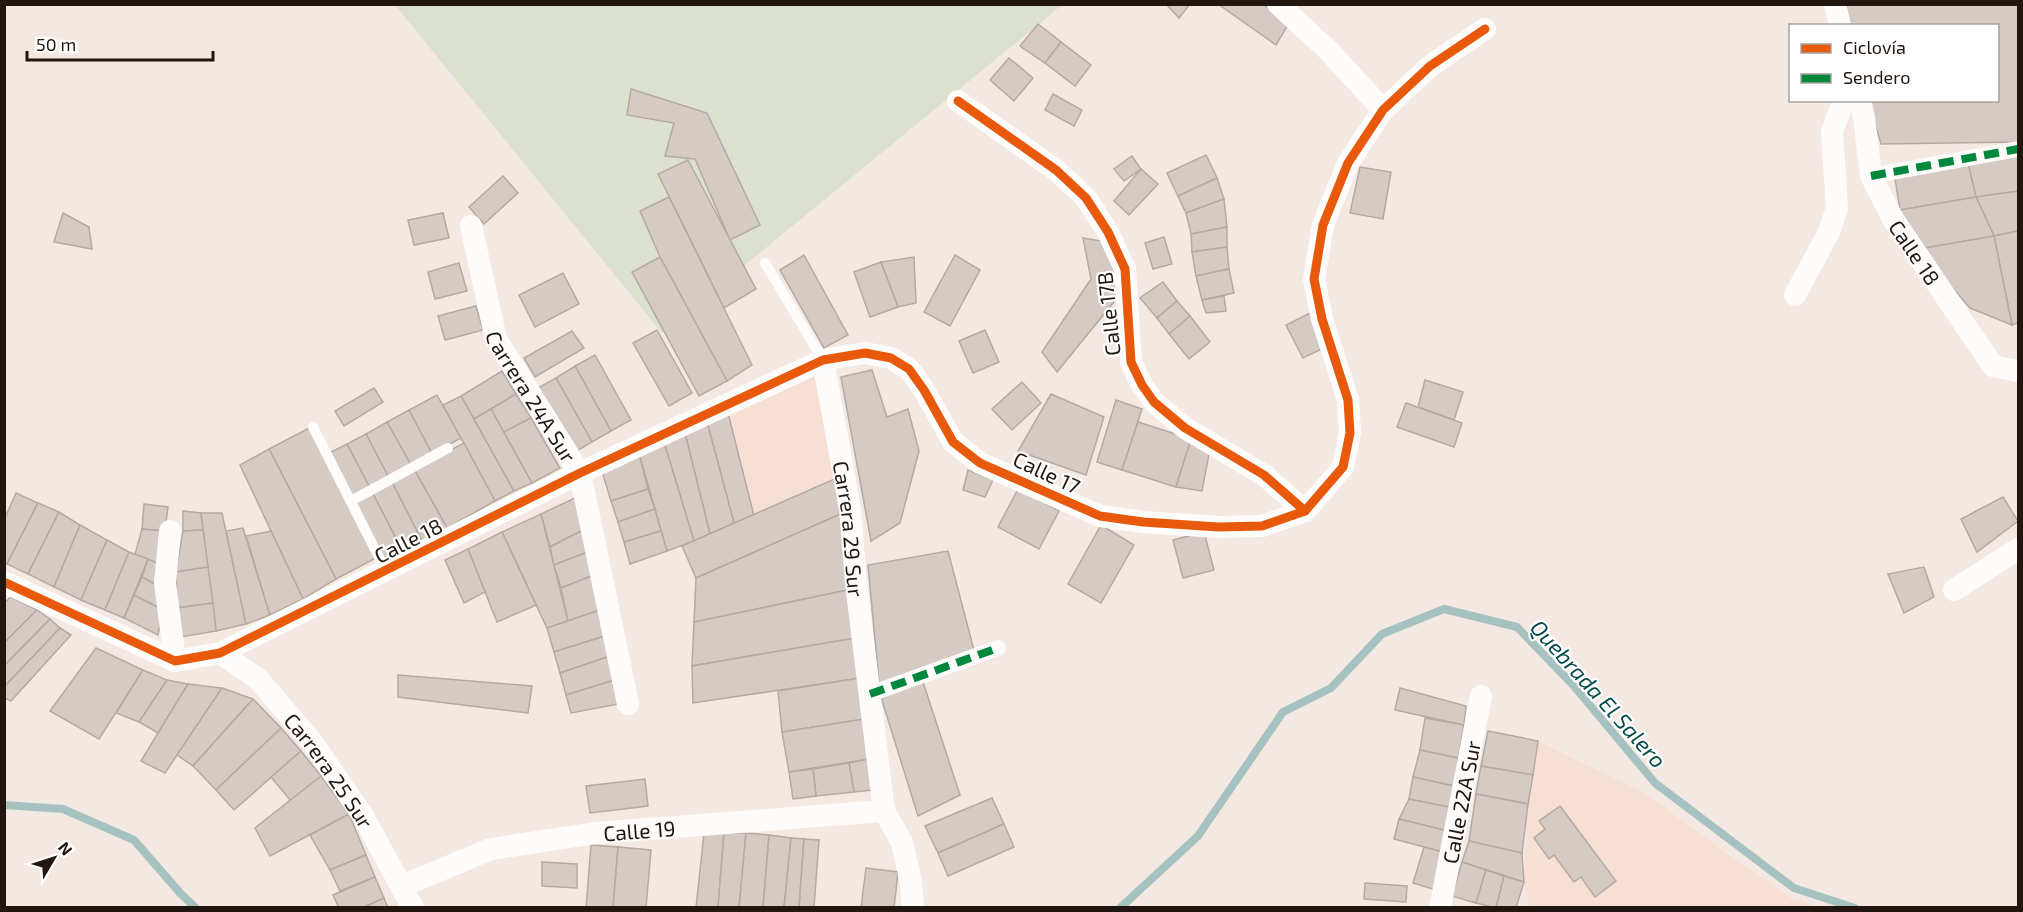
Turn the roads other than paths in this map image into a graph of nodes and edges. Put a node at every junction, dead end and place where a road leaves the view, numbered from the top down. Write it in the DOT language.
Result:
graph roads {
  1 [pos="1278,4"];
  2 [pos="1835,4"];
  3 [pos="1840,24"];
  4 [pos="1485,28"];
  5 [pos="958,101"];
  6 [pos="1843,102"];
  7 [pos="1860,102"];
  8 [pos="1383,110"];
  9 [pos="2019,149"];
  10 [pos="1871,176"];
  11 [pos="471,226"];
  12 [pos="765,263"];
  13 [pos="1795,296"];
  14 [pos="823,360"];
  15 [pos="2019,371"];
  16 [pos="313,427"];
  17 [pos="448,448"];
  18 [pos="580,473"];
  19 [pos="351,501"];
  20 [pos="1305,511"];
  21 [pos="170,531"];
  22 [pos="2019,549"];
  23 [pos="387,571"];
  24 [pos="4,582"];
  25 [pos="1954,590"];
  26 [pos="998,648"];
  27 [pos="220,653"];
  28 [pos="175,661"];
  29 [pos="870,694"];
  30 [pos="1481,696"];
  31 [pos="628,704"];
  32 [pos="884,811"];
  33 [pos="402,886"];
  34 [pos="413,908"];
  35 [pos="913,908"];
  36 [pos="1440,908"];
  1 -- 8 [label="street"];
  2 -- 3 [label="street"];
  4 -- 8 [label="street"];
  5 -- 20 [label="street, Calle 17B"];
  6 -- 13 [label="street"];
  7 -- 10 [label="street, Calle 18"];
  8 -- 20 [label="street"];
  9 -- 10 [label="street"];
  10 -- 15 [label="street, Calle 18"];
  11 -- 18 [label="street, Carrera 24A Sur"];
  12 -- 14 [label="lane, Carrera 29 Sur"];
  14 -- 18 [label="street, Calle 18"];
  14 -- 20 [label="street, Calle 17"];
  14 -- 29 [label="street, Carrera 29 Sur"];
  16 -- 19 [label="lane"];
  17 -- 19 [label="lane"];
  18 -- 23 [label="street, Calle 18"];
  18 -- 31 [label="street, Carrera 24A Sur"];
  19 -- 23 [label="lane"];
  21 -- 28 [label="street"];
  22 -- 25 [label="street"];
  23 -- 27 [label="street, Calle 18"];
  24 -- 28 [label="street"];
  26 -- 29 [label="street"];
  27 -- 28 [label="street, Calle 18"];
  27 -- 33 [label="street, Carrera 25 Sur"];
  29 -- 32 [label="street, Carrera 29 Sur"];
  30 -- 36 [label="street, Calle 22A Sur"];
  32 -- 33 [label="street, Calle 19"];
  32 -- 35 [label="street"];
  33 -- 34 [label="street, Carrera 25 Sur"];
}
